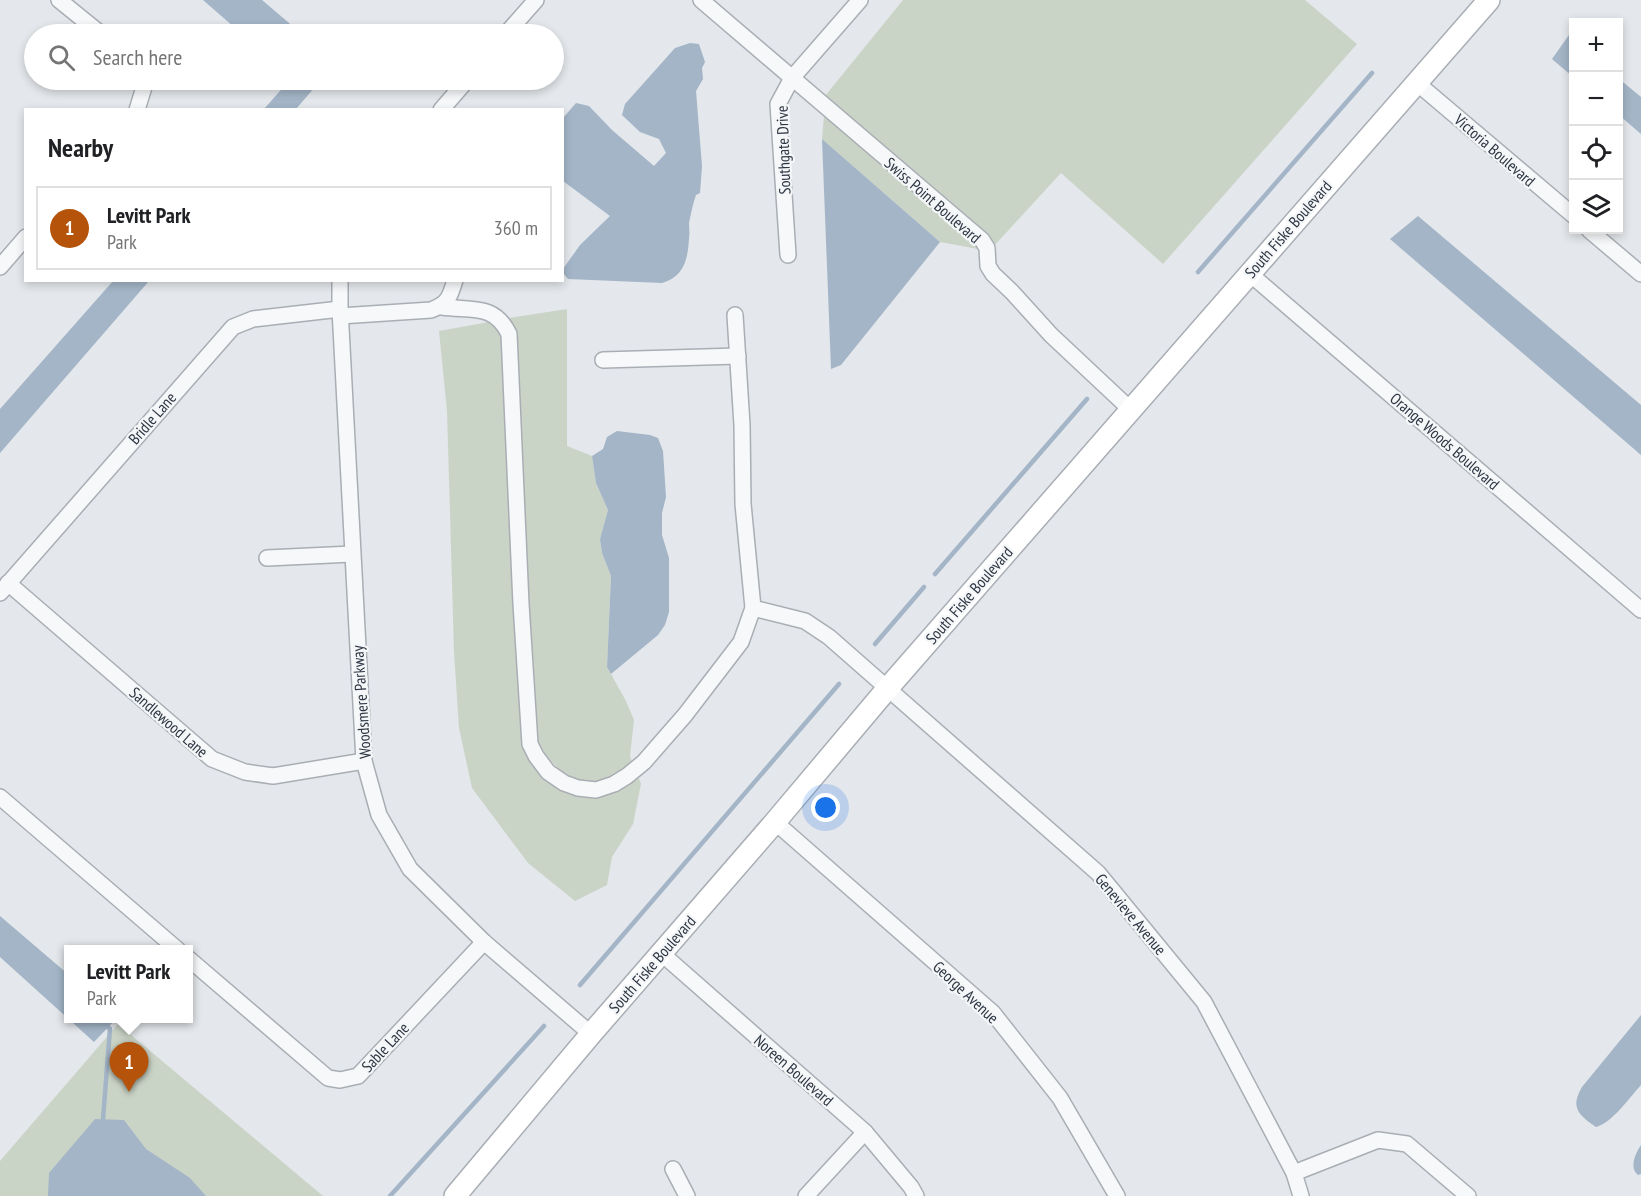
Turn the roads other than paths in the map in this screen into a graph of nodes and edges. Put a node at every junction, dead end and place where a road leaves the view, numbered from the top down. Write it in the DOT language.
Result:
graph roads {
  1 [pos="59,0"];
  2 [pos="536,0"];
  3 [pos="701,0"];
  4 [pos="860,0"];
  5 [pos="1489,0"];
  6 [pos="89,24"];
  7 [pos="515,24"];
  8 [pos="792,78"];
  9 [pos="1417,83"];
  10 [pos="143,90"];
  11 [pos="458,90"];
  12 [pos="138,108"];
  13 [pos="443,108"];
  14 [pos="1569,212"];
  15 [pos="1594,234"];
  16 [pos="24,239"];
  17 [pos="788,255"];
  18 [pos="0,267"];
  19 [pos="1249,273"];
  20 [pos="1641,274"];
  21 [pos="340,282"];
  22 [pos="453,282"];
  23 [pos="442,307"];
  24 [pos="340,312"];
  25 [pos="735,315"];
  26 [pos="738,356"];
  27 [pos="603,360"];
  28 [pos="1131,410"];
  29 [pos="352,554"];
  30 [pos="267,558"];
  31 [pos="4,588"];
  32 [pos="753,608"];
  33 [pos="1641,610"];
  34 [pos="887,689"];
  35 [pos="364,761"];
  36 [pos="0,797"];
  37 [pos="775,822"];
  38 [pos="484,942"];
  39 [pos="172,945"];
  40 [pos="661,953"];
  41 [pos="193,962"];
  42 [pos="591,1034"];
  43 [pos="865,1132"];
  44 [pos="673,1169"];
  45 [pos="1294,1173"];
  46 [pos="455,1196"];
  47 [pos="687,1196"];
  48 [pos="806,1196"];
  49 [pos="916,1196"];
  50 [pos="1117,1196"];
  51 [pos="1301,1196"];
  52 [pos="1468,1196"];
  1 -- 6 [label="street"];
  2 -- 7 [label="street"];
  3 -- 8 [label="street, Swiss Point Boulevard"];
  4 -- 8 [label="street, Southgate Drive"];
  5 -- 9 [label="main road, South Fiske Boulevard"];
  8 -- 17 [label="street, Southgate Drive"];
  8 -- 28 [label="street, Swiss Point Boulevard"];
  9 -- 14 [label="street, Victoria Boulevard"];
  9 -- 19 [label="main road, South Fiske Boulevard"];
  10 -- 12 [label="street"];
  11 -- 13 [label="street"];
  15 -- 20 [label="street"];
  16 -- 18 [label="street"];
  19 -- 28 [label="main road, South Fiske Boulevard"];
  19 -- 33 [label="street, Orange Woods Boulevard"];
  21 -- 24 [label="street, Woodsmere Parkway"];
  22 -- 23 [label="street"];
  23 -- 24 [label="street, Bridle Lane"];
  23 -- 32 [label="street, Bridle Lane"];
  24 -- 29 [label="street, Woodsmere Parkway"];
  24 -- 31 [label="street, Bridle Lane"];
  25 -- 26 [label="street"];
  26 -- 27 [label="street"];
  26 -- 32 [label="street"];
  28 -- 34 [label="main road, South Fiske Boulevard"];
  29 -- 30 [label="street"];
  29 -- 35 [label="street, Woodsmere Parkway"];
  31 -- 35 [label="street, Sandlewood Lane"];
  32 -- 34 [label="street, Genevieve Avenue"];
  34 -- 37 [label="main road, South Fiske Boulevard"];
  34 -- 45 [label="street, Genevieve Avenue"];
  35 -- 38 [label="street, Woodsmere Parkway"];
  36 -- 39 [label="street"];
  37 -- 40 [label="main road, South Fiske Boulevard"];
  37 -- 50 [label="street, George Avenue"];
  38 -- 41 [label="street, Sable Lane"];
  38 -- 42 [label="street, Woodsmere Parkway"];
  40 -- 42 [label="main road, South Fiske Boulevard"];
  40 -- 43 [label="street, Noreen Boulevard"];
  42 -- 46 [label="main road, South Fiske Boulevard"];
  43 -- 48 [label="street"];
  43 -- 49 [label="street, Noreen Boulevard"];
  44 -- 47 [label="street"];
  45 -- 51 [label="street, Genevieve Avenue"];
  45 -- 52 [label="street"];
}
